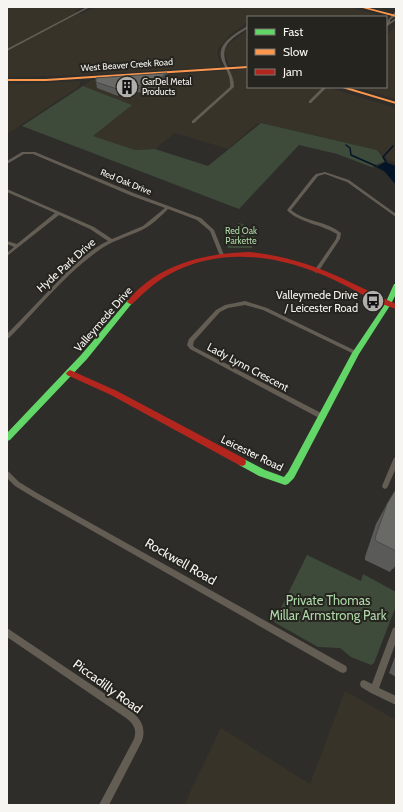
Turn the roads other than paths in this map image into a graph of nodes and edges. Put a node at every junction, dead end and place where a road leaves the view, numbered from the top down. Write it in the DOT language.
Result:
graph roads {
  1 [pos="89,7"];
  2 [pos="361,7"];
  3 [pos="370,7"];
  4 [pos="396,15"];
  5 [pos="387,26"];
  6 [pos="247,28"];
  7 [pos="7,50"];
  8 [pos="247,67"];
  9 [pos="228,68"];
  10 [pos="7,80"];
  11 [pos="324,88"];
  12 [pos="344,88"];
  13 [pos="310,102"];
  14 [pos="396,103"];
  15 [pos="193,122"];
  16 [pos="7,163"];
  17 [pos="7,190"];
  18 [pos="167,208"];
  19 [pos="58,213"];
  20 [pos="396,216"];
  21 [pos="110,240"];
  22 [pos="7,242"];
  23 [pos="17,246"];
  24 [pos="7,255"];
  25 [pos="222,255"];
  26 [pos="316,271"];
  27 [pos="396,286"];
  28 [pos="388,304"];
  29 [pos="396,307"];
  30 [pos="7,337"];
  31 [pos="356,353"];
  32 [pos="70,372"];
  33 [pos="323,417"];
  34 [pos="7,438"];
  35 [pos="396,460"];
  36 [pos="7,474"];
  37 [pos="385,486"];
  38 [pos="396,631"];
  39 [pos="7,632"];
  40 [pos="343,669"];
  41 [pos="364,684"];
  42 [pos="374,690"];
  43 [pos="396,701"];
  44 [pos="104,805"];
  1 -- 7 [label="street"];
  2 -- 4 [label="street"];
  3 -- 4 [label="street"];
  4 -- 5 [label="street"];
  6 -- 9 [label="street"];
  8 -- 9 [label="street, West Beaver Creek Road"];
  9 -- 10 [label="street, West Beaver Creek Road"];
  9 -- 15 [label="street"];
  11 -- 13 [label="street"];
  12 -- 14 [label="street"];
  16 -- 18 [label="street, Red Oak Drive"];
  17 -- 19 [label="street"];
  18 -- 21 [label="street, Hyde Park Drive"];
  18 -- 25 [label="street, Red Oak Drive"];
  19 -- 21 [label="street"];
  19 -- 23 [label="street"];
  20 -- 26 [label="street"];
  21 -- 30 [label="street, Hyde Park Drive"];
  22 -- 23 [label="street"];
  23 -- 24 [label="street"];
  25 -- 26 [label="street, Valleymede Drive"];
  25 -- 32 [label="street, Valleymede Drive"];
  26 -- 28 [label="street, Valleymede Drive"];
  27 -- 28 [label="street, Leicester Road"];
  28 -- 29 [label="street, Valleymede Drive"];
  28 -- 31 [label="street, Leicester Road"];
  31 -- 33 [label="street, Leicester Road"];
  31 -- 33 [label="street, Lady Lynn Crescent"];
  32 -- 33 [label="street, Leicester Road"];
  32 -- 34 [label="street, Valleymede Drive"];
  35 -- 37 [label="street"];
  36 -- 40 [label="street, Rockwell Road"];
  38 -- 42 [label="street"];
  39 -- 44 [label="street, Piccadilly Road"];
  41 -- 42 [label="street"];
  42 -- 43 [label="street"];
}
